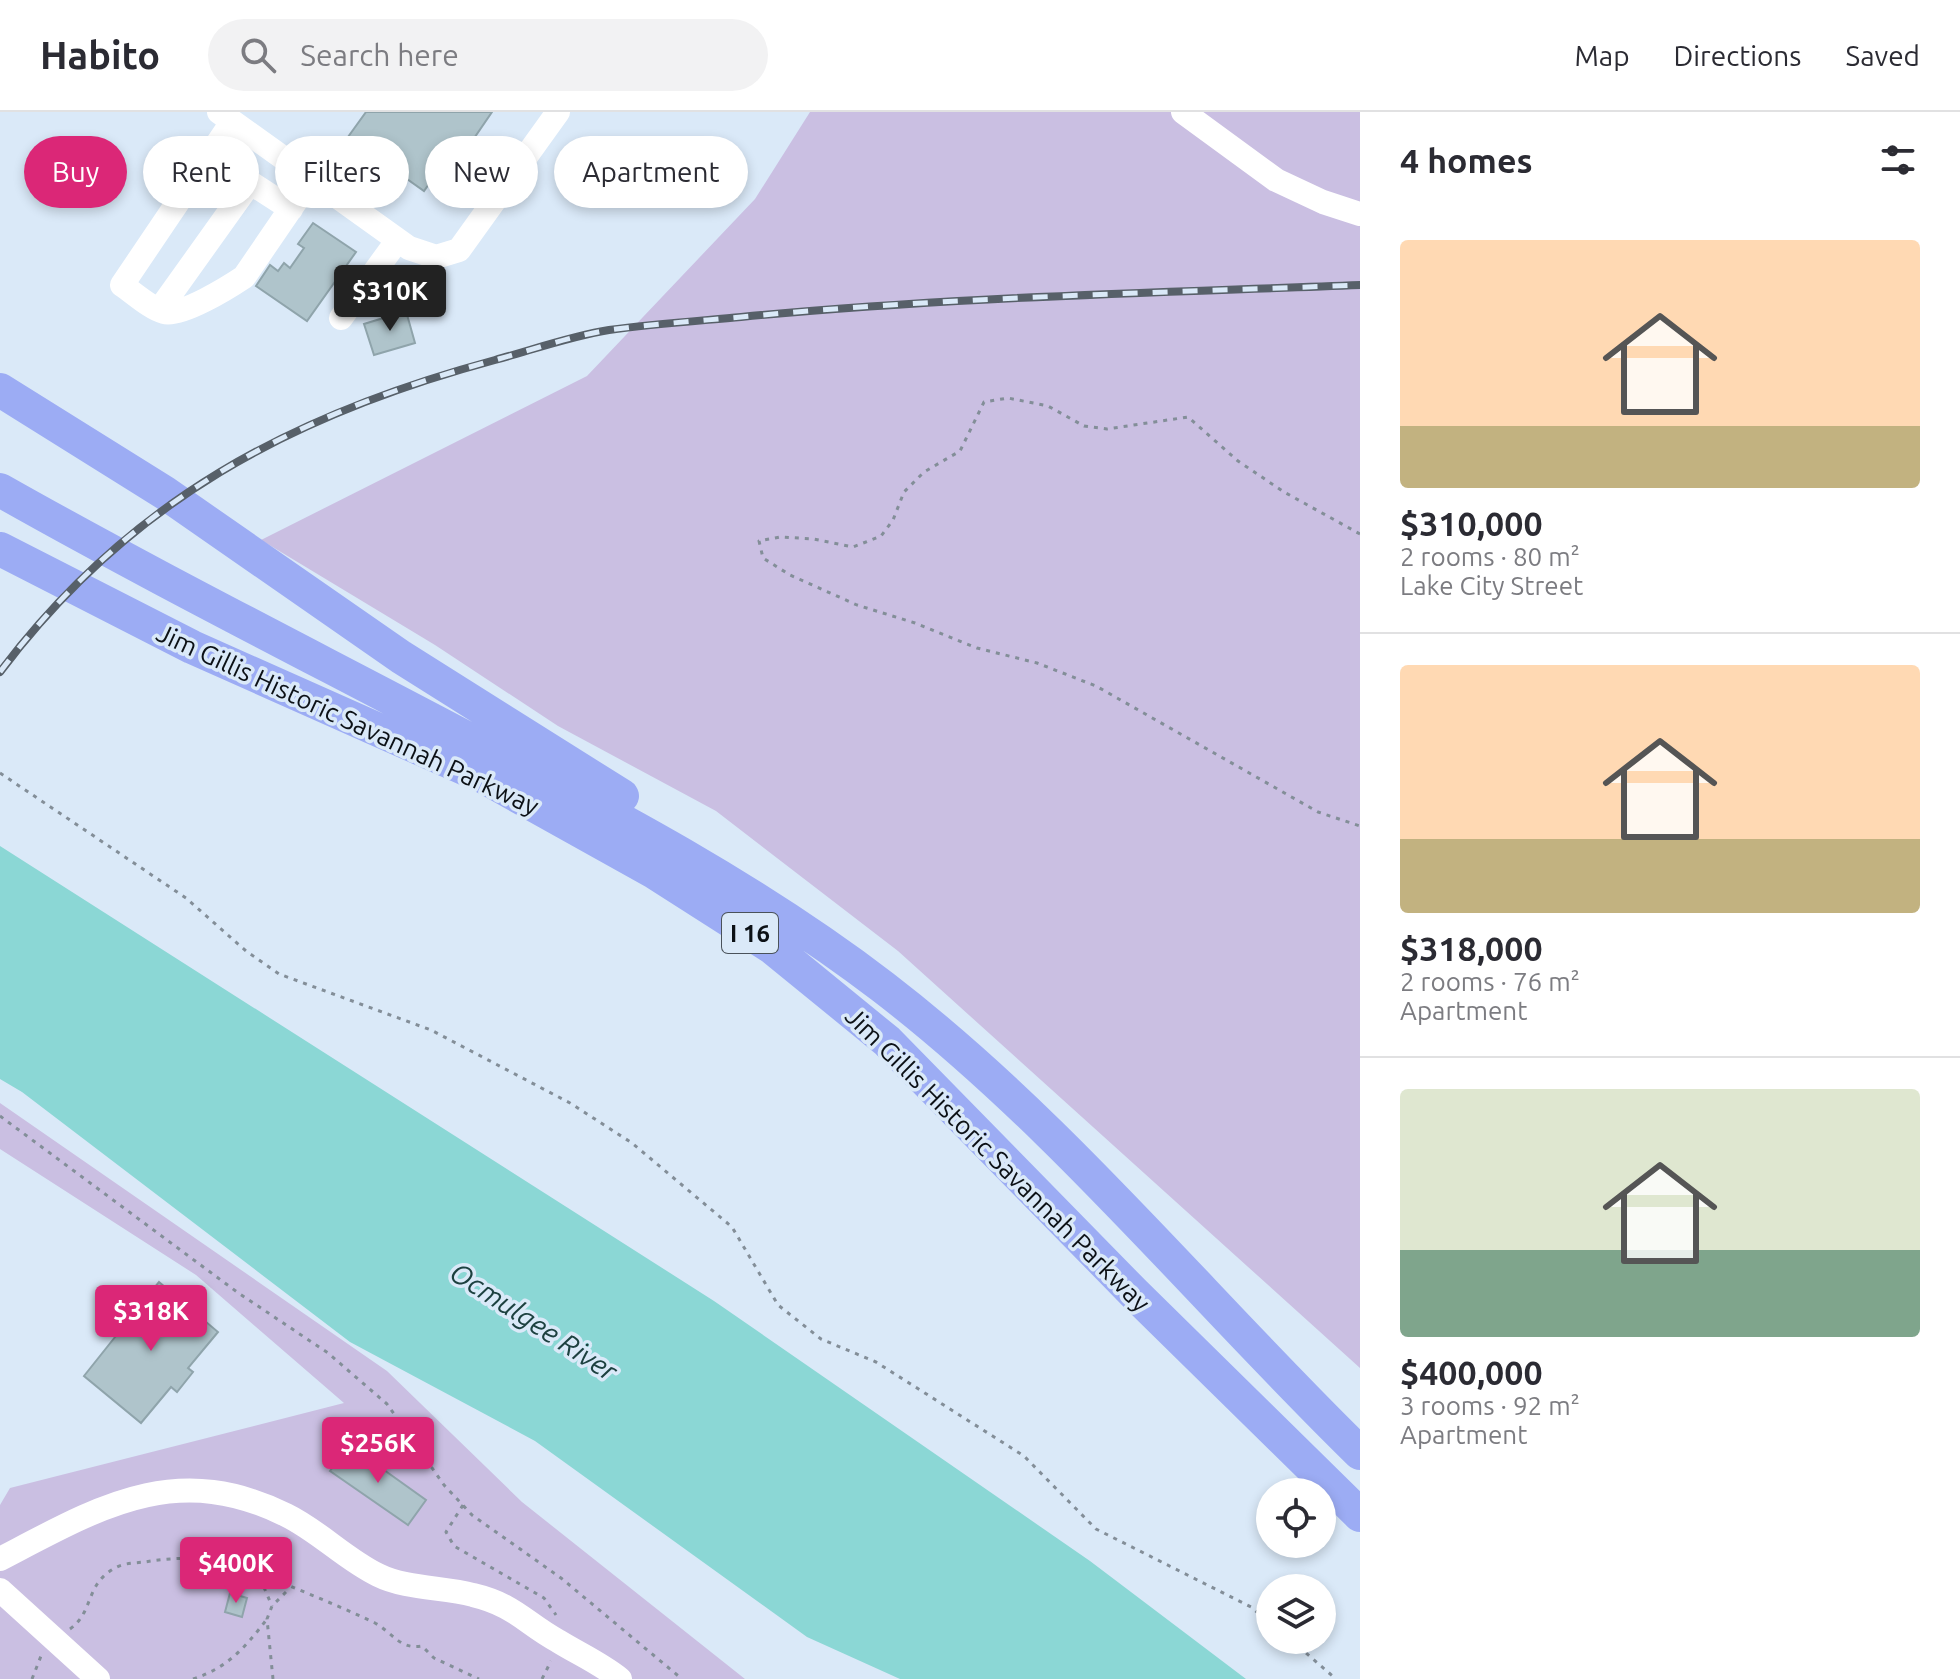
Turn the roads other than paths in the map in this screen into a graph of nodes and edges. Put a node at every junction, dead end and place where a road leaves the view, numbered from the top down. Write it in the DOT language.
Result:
graph roads {
  1 [pos="558,112"];
  2 [pos="1183,112"];
  3 [pos="225,117"];
  4 [pos="217,136"];
  5 [pos="275,153"];
  6 [pos="259,189"];
  7 [pos="174,208"];
  8 [pos="232,208"];
  9 [pos="351,208"];
  10 [pos="291,209"];
  11 [pos="1360,214"];
  12 [pos="397,241"];
  13 [pos="160,309"];
  14 [pos="341,318"];
  15 [pos="0,390"];
  16 [pos="0,490"];
  17 [pos="0,549"];
  18 [pos="0,577"];
  19 [pos="192,647"];
  20 [pos="716,872"];
  21 [pos="1360,1453"];
  22 [pos="1360,1515"];
  23 [pos="0,1559"];
  24 [pos="0,1590"];
  25 [pos="98,1679"];
  26 [pos="620,1679"];
  1 -- 12 [label="street"];
  2 -- 11 [label="street"];
  3 -- 4 [label="street"];
  3 -- 5 [label="street"];
  6 -- 10 [label="street"];
  7 -- 13 [label="street"];
  8 -- 13 [label="street"];
  9 -- 12 [label="street"];
  10 -- 13 [label="street"];
  12 -- 14 [label="street"];
  15 -- 20 [label="highway"];
  16 -- 20 [label="highway, Jim Gillis Historic Savannah Parkway / I 16"];
  17 -- 19 [label="highway, Jim Gillis Historic Savannah Parkway / I 16"];
  18 -- 19 [label="highway"];
  19 -- 22 [label="highway, Jim Gillis Historic Savannah Parkway / I 16"];
  20 -- 21 [label="highway, Jim Gillis Historic Savannah Parkway / I 16"];
  23 -- 26 [label="street"];
  24 -- 25 [label="street"];
}
